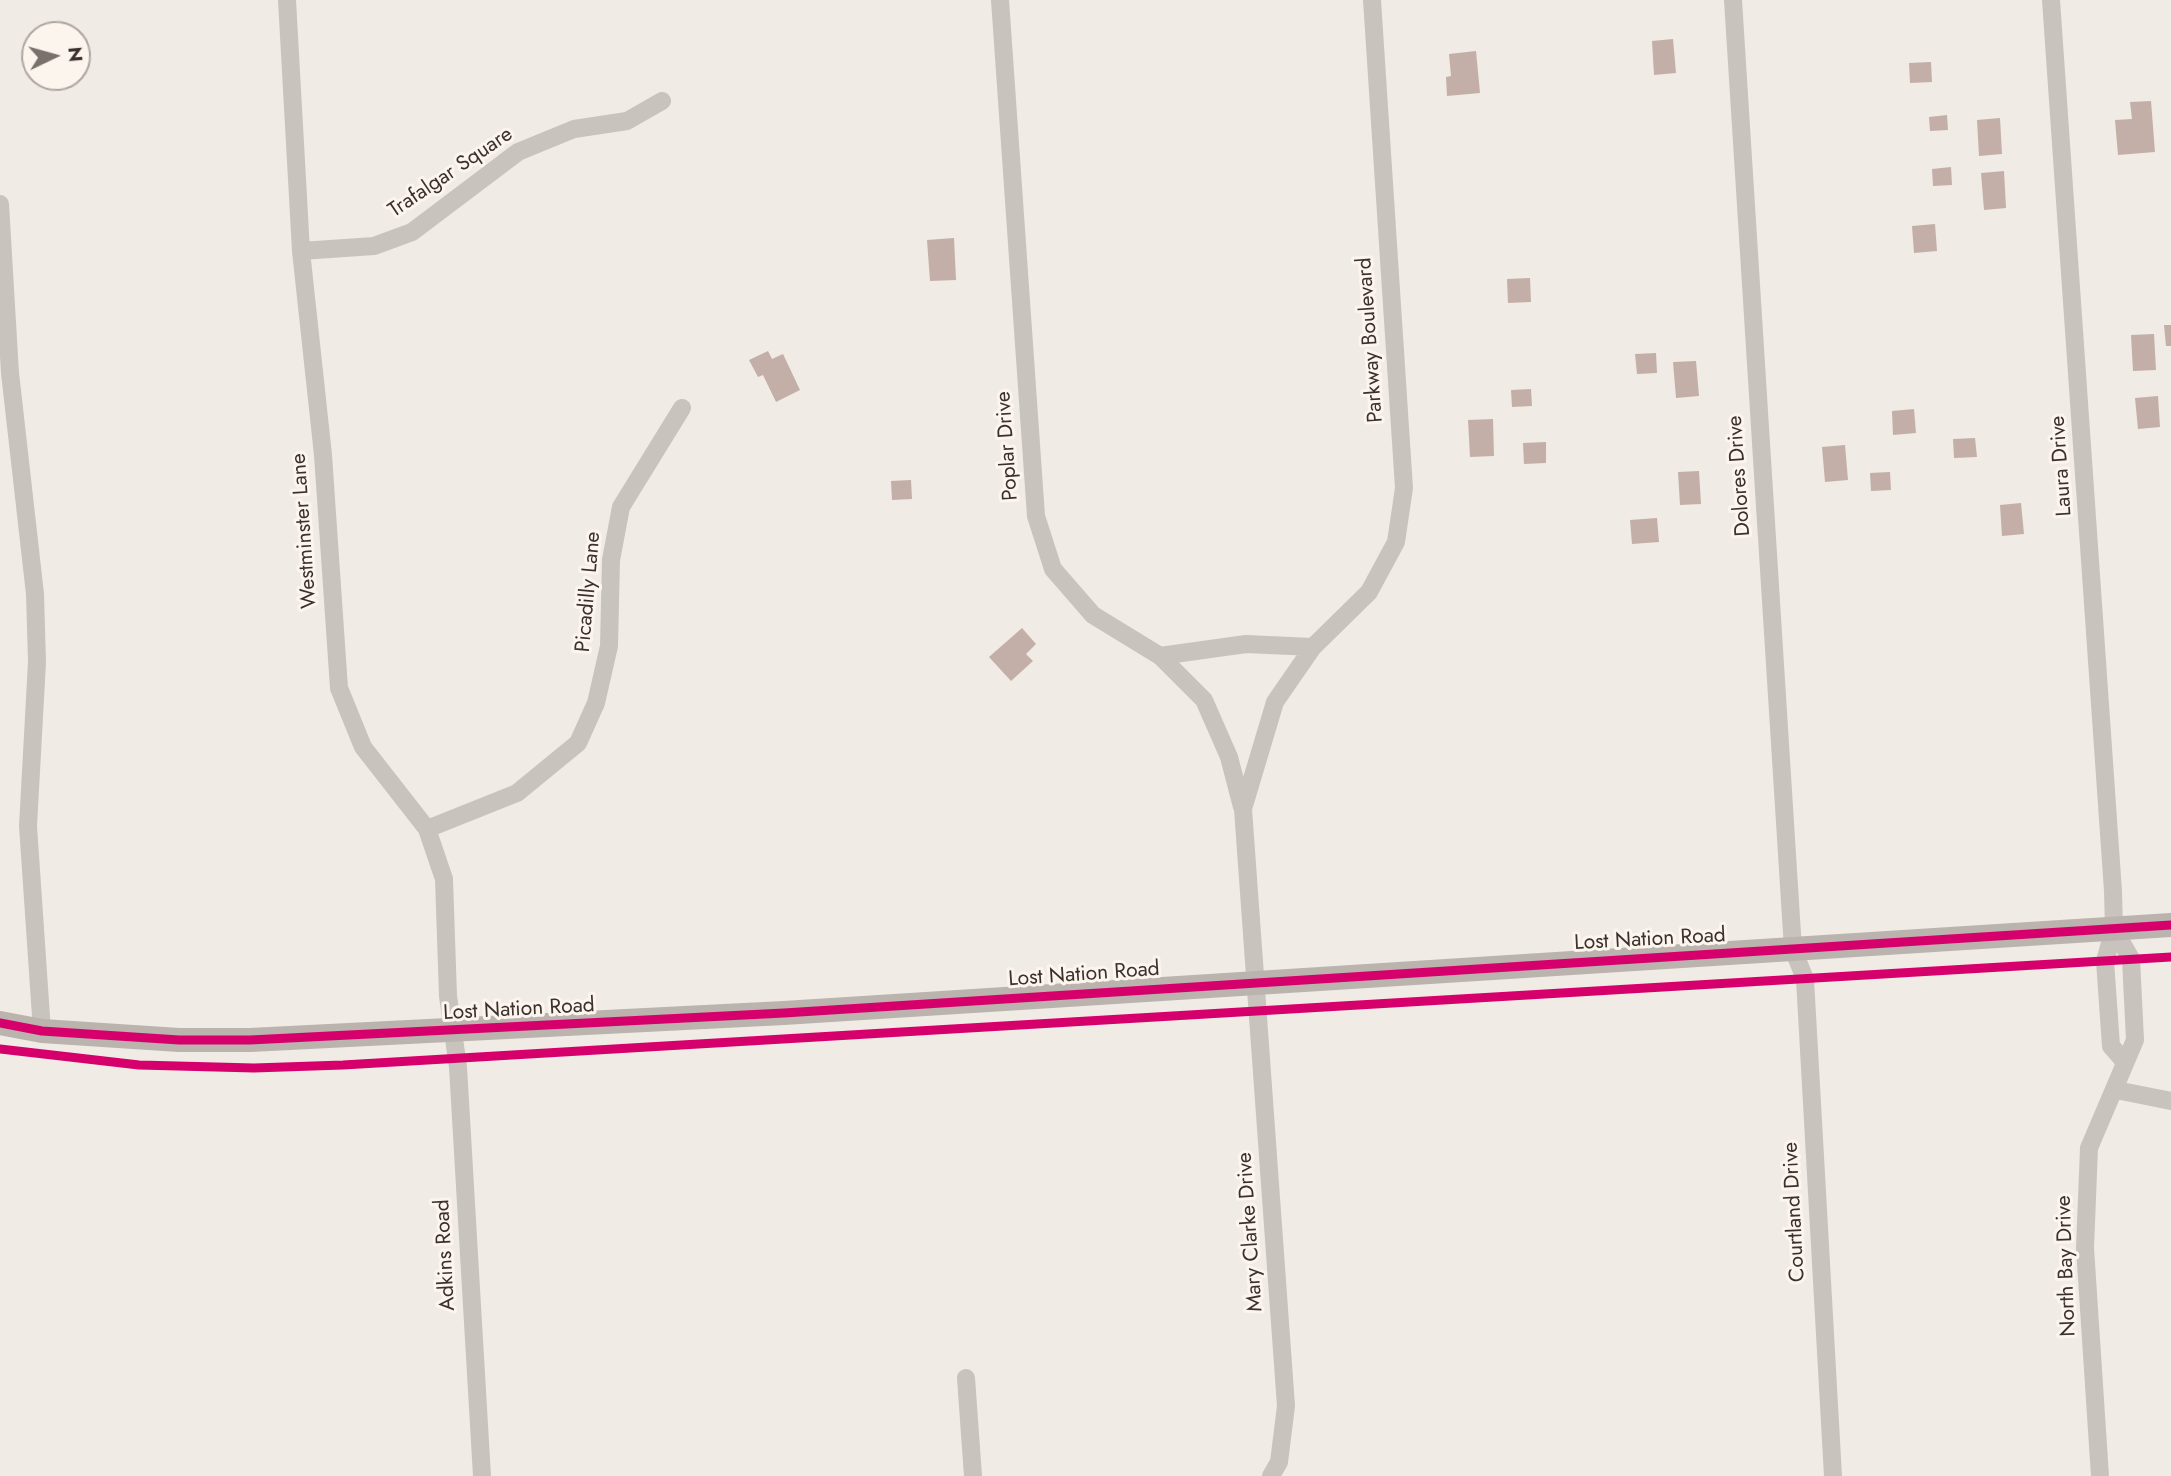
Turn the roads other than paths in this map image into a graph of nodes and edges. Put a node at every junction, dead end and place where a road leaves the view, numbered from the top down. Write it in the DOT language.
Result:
graph roads {
  1 [pos="287,0"];
  2 [pos="1000,0"];
  3 [pos="1372,0"];
  4 [pos="1733,0"];
  5 [pos="2052,0"];
  6 [pos="662,101"];
  7 [pos="0,204"];
  8 [pos="301,251"];
  9 [pos="682,408"];
  10 [pos="1313,647"];
  11 [pos="1160,656"];
  12 [pos="1243,809"];
  13 [pos="427,830"];
  14 [pos="2171,925"];
  15 [pos="2114,929"];
  16 [pos="1793,949"];
  17 [pos="1255,981"];
  18 [pos="0,1023"];
  19 [pos="42,1031"];
  20 [pos="453,1031"];
  21 [pos="2124,1061"];
  22 [pos="2116,1090"];
  23 [pos="2171,1101"];
  24 [pos="966,1378"];
  25 [pos="482,1476"];
  26 [pos="973,1476"];
  27 [pos="1271,1476"];
  28 [pos="1833,1476"];
  29 [pos="2100,1476"];
  1 -- 8 [label="street, Westminster Lane"];
  2 -- 11 [label="street, Poplar Drive"];
  3 -- 10 [label="street, Parkway Boulevard"];
  4 -- 16 [label="street, Dolores Drive"];
  5 -- 15 [label="street, Laura Drive"];
  6 -- 8 [label="street, Trafalgar Square"];
  7 -- 19 [label="street"];
  8 -- 13 [label="street, Westminster Lane"];
  9 -- 13 [label="street, Picadilly Lane"];
  10 -- 11 [label="street"];
  10 -- 12 [label="street, Parkway Boulevard"];
  11 -- 12 [label="street, Poplar Drive"];
  12 -- 17 [label="street, Parkway Boulevard"];
  13 -- 20 [label="street, Westminster Lane"];
  14 -- 15 [label="street, Lost Nation Road"];
  15 -- 16 [label="street, Lost Nation Road"];
  15 -- 21 [label="street"];
  15 -- 21 [label="street, North Bay Drive"];
  16 -- 17 [label="street, Lost Nation Road"];
  16 -- 28 [label="street, Courtland Drive"];
  17 -- 20 [label="street, Lost Nation Road"];
  17 -- 27 [label="street, Mary Clarke Drive"];
  18 -- 19 [label="street, Lost Nation Road"];
  19 -- 20 [label="street, Lost Nation Road"];
  20 -- 25 [label="street, Adkins Road"];
  21 -- 22 [label="street, North Bay Drive"];
  22 -- 23 [label="street"];
  22 -- 29 [label="street, North Bay Drive"];
  24 -- 26 [label="street"];
}
